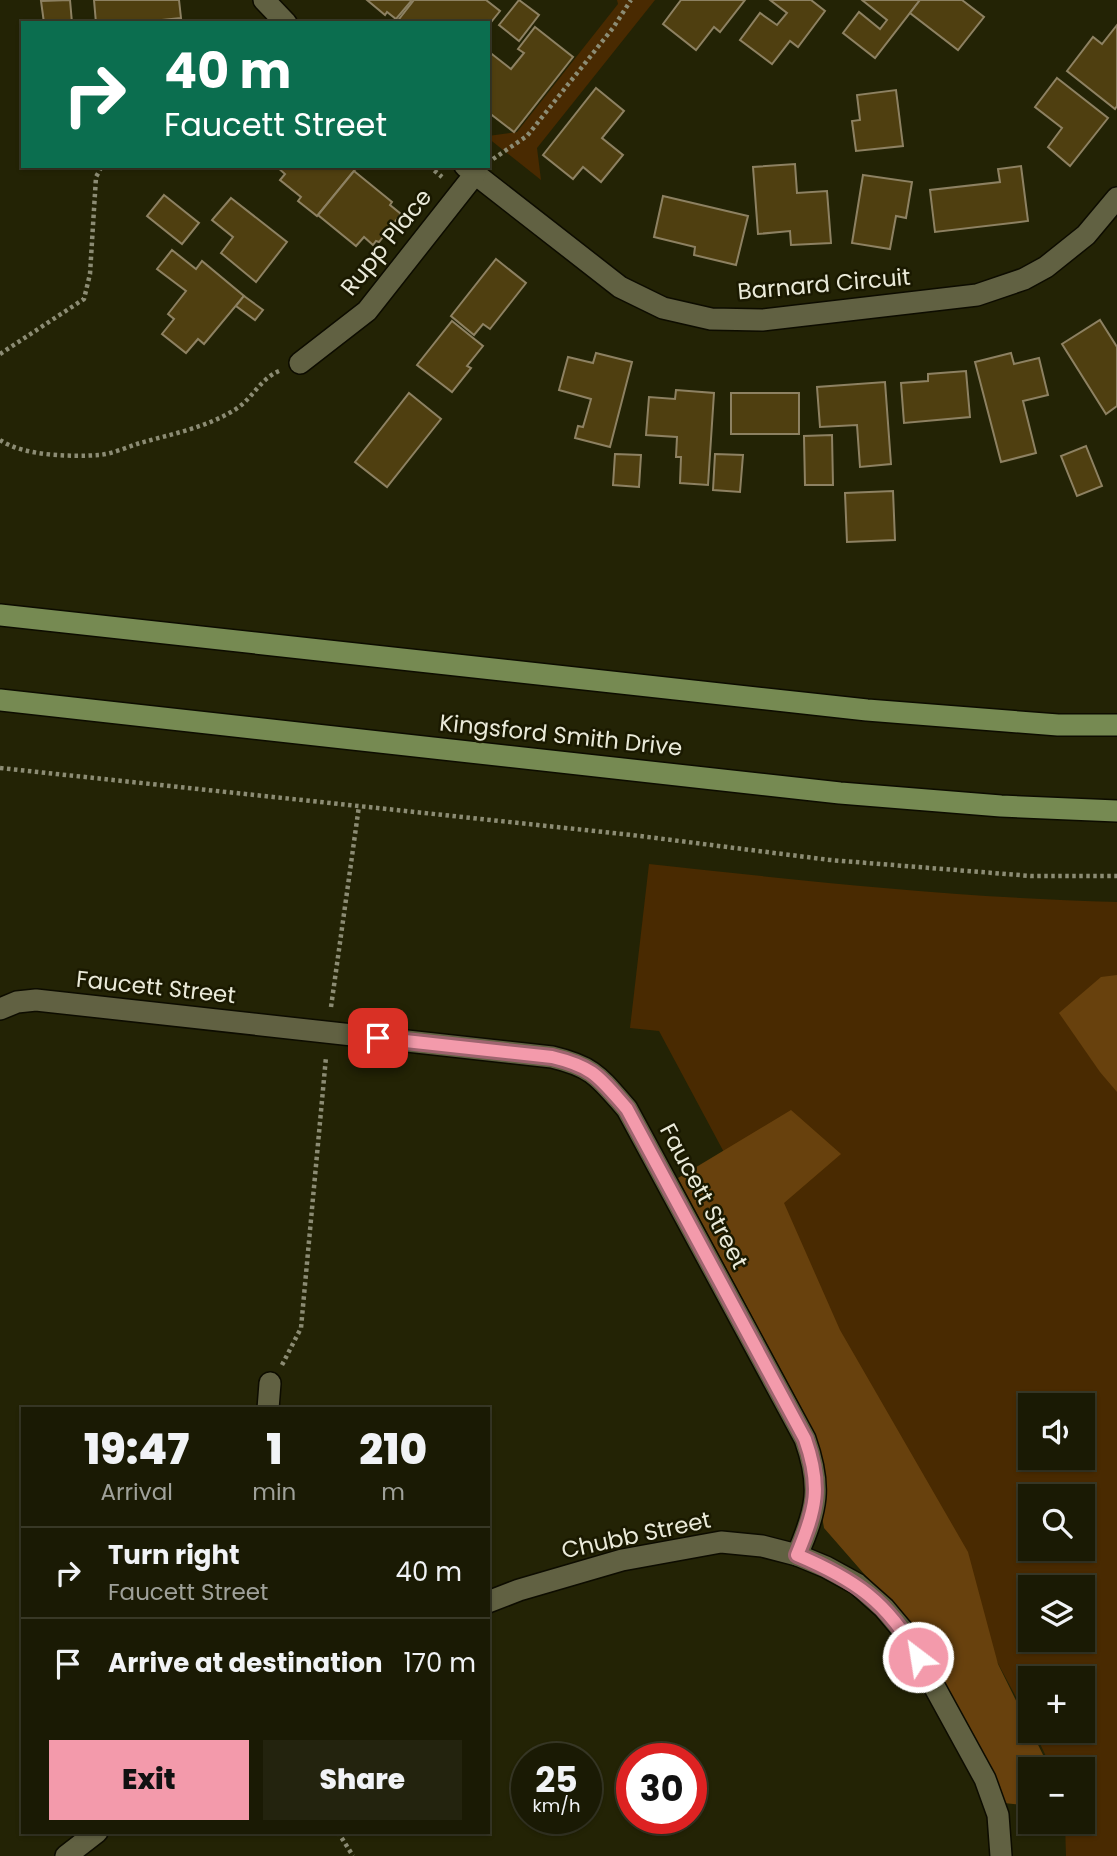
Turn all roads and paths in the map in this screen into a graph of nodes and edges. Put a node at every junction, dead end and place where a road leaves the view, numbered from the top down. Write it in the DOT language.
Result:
graph roads {
  1 [pos="264,0"];
  2 [pos="631,0"];
  3 [pos="284,21"];
  4 [pos="490,159"];
  5 [pos="101,168"];
  6 [pos="476,168"];
  7 [pos="1117,198"];
  8 [pos="0,354"];
  9 [pos="300,363"];
  10 [pos="0,440"];
  11 [pos="0,446"];
  12 [pos="9,446"];
  13 [pos="0,615"];
  14 [pos="0,700"];
  15 [pos="1117,726"];
  16 [pos="0,768"];
  17 [pos="359,806"];
  18 [pos="1117,811"];
  19 [pos="1117,876"];
  20 [pos="0,1010"];
  21 [pos="329,1032"];
  22 [pos="270,1383"];
  23 [pos="268,1407"];
  24 [pos="797,1555"];
  25 [pos="490,1601"];
  26 [pos="94,1834"];
  27 [pos="339,1834"];
  28 [pos="66,1856"];
  29 [pos="353,1856"];
  30 [pos="1001,1856"];
  1 -- 3 [label="street"];
  2 -- 4 [label="path"];
  5 -- 8 [label="path"];
  6 -- 7 [label="street, Barnard Circuit"];
  6 -- 9 [label="street, Rupp Place"];
  9 -- 12 [label="path"];
  10 -- 12 [label="path"];
  11 -- 12 [label="path"];
  13 -- 15 [label="main road"];
  14 -- 18 [label="main road, Kingsford Smith Drive"];
  16 -- 17 [label="path"];
  17 -- 19 [label="path"];
  17 -- 21 [label="path"];
  20 -- 21 [label="street, Faucett Street"];
  21 -- 22 [label="path"];
  21 -- 24 [label="street, Faucett Street"];
  22 -- 23 [label="street"];
  24 -- 25 [label="street, Chubb Street"];
  24 -- 30 [label="street"];
  26 -- 28 [label="street"];
  27 -- 29 [label="path"];
}
